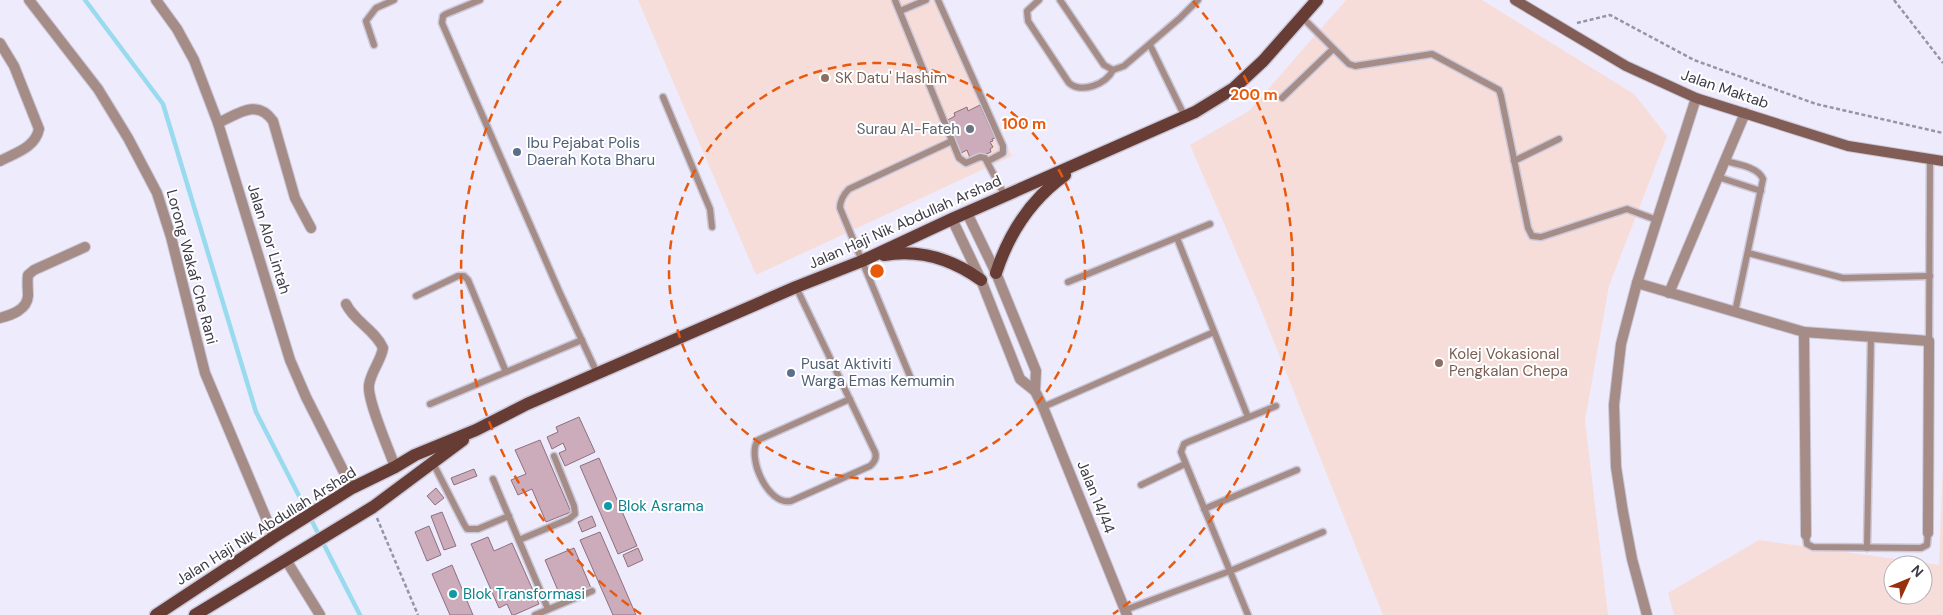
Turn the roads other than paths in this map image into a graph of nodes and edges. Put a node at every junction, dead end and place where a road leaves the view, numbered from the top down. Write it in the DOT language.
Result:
graph roads {
  1 [pos="29,0"];
  2 [pos="156,0"];
  3 [pos="394,0"];
  4 [pos="479,0"];
  5 [pos="895,0"];
  6 [pos="926,0"];
  7 [pos="938,0"];
  8 [pos="1039,0"];
  9 [pos="1060,0"];
  10 [pos="1198,0"];
  11 [pos="1317,0"];
  12 [pos="1514,0"];
  13 [pos="900,11"];
  14 [pos="1302,17"];
  15 [pos="0,43"];
  16 [pos="374,45"];
  17 [pos="1150,45"];
  18 [pos="1333,49"];
  19 [pos="1113,70"];
  20 [pos="663,97"];
  21 [pos="1282,98"];
  22 [pos="1696,98"];
  23 [pos="1745,113"];
  24 [pos="1185,117"];
  25 [pos="218,123"];
  26 [pos="1559,139"];
  27 [pos="952,141"];
  28 [pos="1097,156"];
  29 [pos="1930,159"];
  30 [pos="1725,160"];
  31 [pos="0,161"];
  32 [pos="988,161"];
  33 [pos="1514,161"];
  34 [pos="1943,161"];
  35 [pos="1718,177"];
  36 [pos="1761,191"];
  37 [pos="1005,196"];
  38 [pos="967,213"];
  39 [pos="952,219"];
  40 [pos="1657,220"];
  41 [pos="1210,224"];
  42 [pos="712,227"];
  43 [pos="311,228"];
  44 [pos="1176,238"];
  45 [pos="85,247"];
  46 [pos="1748,253"];
  47 [pos="862,261"];
  48 [pos="996,273"];
  49 [pos="1930,276"];
  50 [pos="981,280"];
  51 [pos="1068,282"];
  52 [pos="1637,283"];
  53 [pos="796,287"];
  54 [pos="1669,293"];
  55 [pos="416,296"];
  56 [pos="346,304"];
  57 [pos="1735,312"];
  58 [pos="0,318"];
  59 [pos="1214,332"];
  60 [pos="1804,332"];
  61 [pos="1871,337"];
  62 [pos="582,340"];
  63 [pos="1929,341"];
  64 [pos="506,372"];
  65 [pos="597,373"];
  66 [pos="912,381"];
  67 [pos="1035,391"];
  68 [pos="850,399"];
  69 [pos="430,404"];
  70 [pos="1276,406"];
  71 [pos="1042,407"];
  72 [pos="1248,417"];
  73 [pos="476,430"];
  74 [pos="554,456"];
  75 [pos="433,463"];
  76 [pos="1185,464"];
  77 [pos="395,467"];
  78 [pos="1297,470"];
  79 [pos="493,479"];
  80 [pos="1141,485"];
  81 [pos="347,491"];
  82 [pos="1204,509"];
  83 [pos="509,516"];
  84 [pos="1323,532"];
  85 [pos="1928,533"];
  86 [pos="1806,535"];
  87 [pos="274,537"];
  88 [pos="519,540"];
  89 [pos="1867,548"];
  90 [pos="286,560"];
  91 [pos="1230,571"];
  92 [pos="592,591"];
  93 [pos="548,609"];
  94 [pos="1126,612"];
  95 [pos="156,615"];
  96 [pos="195,615"];
  97 [pos="320,615"];
  98 [pos="535,615"];
  99 [pos="1248,615"];
  100 [pos="1647,615"];
  1 -- 87 [label="street, Lorong Wakaf Che Rani"];
  2 -- 25 [label="street, Jalan Alor Lintah"];
  3 -- 16 [label="lane"];
  4 -- 62 [label="lane"];
  5 -- 13 [label="lane"];
  6 -- 13 [label="lane"];
  7 -- 32 [label="lane"];
  8 -- 19 [label="lane"];
  9 -- 19 [label="lane"];
  10 -- 17 [label="lane"];
  11 -- 14 [label="main road, Jalan Haji Nik Abdullah Arshad"];
  12 -- 22 [label="street, Jalan Maktab"];
  13 -- 27 [label="lane"];
  14 -- 18 [label="lane"];
  14 -- 24 [label="main road, Jalan Haji Nik Abdullah Arshad"];
  15 -- 31 [label="street"];
  17 -- 19 [label="lane"];
  17 -- 24 [label="lane"];
  18 -- 21 [label="lane"];
  18 -- 33 [label="lane"];
  20 -- 42 [label="lane"];
  22 -- 23 [label="street, Jalan Maktab"];
  22 -- 40 [label="street"];
  23 -- 29 [label="street, Jalan Maktab"];
  23 -- 30 [label="street"];
  24 -- 28 [label="main road, Jalan Haji Nik Abdullah Arshad"];
  25 -- 43 [label="street"];
  25 -- 81 [label="street, Jalan Alor Lintah"];
  26 -- 33 [label="lane"];
  27 -- 32 [label="lane"];
  27 -- 47 [label="lane"];
  28 -- 37 [label="main road, Jalan Haji Nik Abdullah Arshad"];
  28 -- 48 [label="main road"];
  29 -- 34 [label="street, Jalan Maktab"];
  29 -- 49 [label="lane"];
  30 -- 35 [label="street"];
  30 -- 36 [label="lane"];
  32 -- 37 [label="lane"];
  33 -- 40 [label="lane"];
  35 -- 36 [label="lane"];
  35 -- 54 [label="street"];
  36 -- 46 [label="lane"];
  37 -- 38 [label="main road, Jalan Haji Nik Abdullah Arshad"];
  38 -- 39 [label="main road, Jalan Haji Nik Abdullah Arshad"];
  38 -- 48 [label="street, Jalan 14/44"];
  39 -- 47 [label="main road, Jalan Haji Nik Abdullah Arshad"];
  39 -- 50 [label="street, Jalan 14/44"];
  40 -- 52 [label="street"];
  41 -- 44 [label="lane"];
  44 -- 51 [label="lane"];
  44 -- 59 [label="lane"];
  45 -- 58 [label="street"];
  46 -- 49 [label="lane"];
  46 -- 57 [label="lane"];
  47 -- 50 [label="main road"];
  47 -- 53 [label="main road, Jalan Haji Nik Abdullah Arshad"];
  47 -- 66 [label="lane"];
  48 -- 67 [label="street, Jalan 14/44"];
  49 -- 63 [label="lane"];
  50 -- 67 [label="street, Jalan 14/44"];
  52 -- 54 [label="street"];
  52 -- 100 [label="street"];
  53 -- 65 [label="main road, Jalan Haji Nik Abdullah Arshad"];
  53 -- 68 [label="lane"];
  54 -- 57 [label="street"];
  55 -- 64 [label="lane"];
  56 -- 77 [label="street"];
  57 -- 60 [label="street"];
  59 -- 71 [label="lane"];
  59 -- 72 [label="lane"];
  60 -- 61 [label="street"];
  60 -- 86 [label="street"];
  61 -- 63 [label="street"];
  61 -- 89 [label="lane"];
  62 -- 64 [label="lane"];
  62 -- 65 [label="lane"];
  63 -- 85 [label="street"];
  64 -- 69 [label="lane"];
  65 -- 73 [label="main road, Jalan Haji Nik Abdullah Arshad"];
  67 -- 71 [label="street, Jalan 14/44"];
  68 -- 68 [label="lane"];
  70 -- 72 [label="lane"];
  71 -- 94 [label="street, Jalan 14/44"];
  72 -- 76 [label="lane"];
  73 -- 75 [label="main road, Jalan Haji Nik Abdullah Arshad"];
  73 -- 77 [label="main road, Jalan Haji Nik Abdullah Arshad"];
  74 -- 88 [label="lane"];
  75 -- 83 [label="lane"];
  75 -- 90 [label="main road, Jalan Haji Nik Abdullah Arshad"];
  76 -- 80 [label="lane"];
  76 -- 82 [label="lane"];
  77 -- 81 [label="main road, Jalan Haji Nik Abdullah Arshad"];
  78 -- 82 [label="lane"];
  79 -- 83 [label="lane"];
  81 -- 87 [label="main road, Jalan Haji Nik Abdullah Arshad"];
  82 -- 91 [label="lane"];
  83 -- 88 [label="lane"];
  84 -- 91 [label="lane"];
  85 -- 89 [label="lane"];
  86 -- 89 [label="lane"];
  87 -- 95 [label="main road, Jalan Haji Nik Abdullah Arshad"];
  88 -- 93 [label="lane"];
  90 -- 96 [label="main road, Jalan Haji Nik Abdullah Arshad"];
  90 -- 97 [label="street"];
  91 -- 94 [label="lane"];
  91 -- 99 [label="lane"];
  92 -- 93 [label="lane"];
  93 -- 98 [label="lane"];
}
